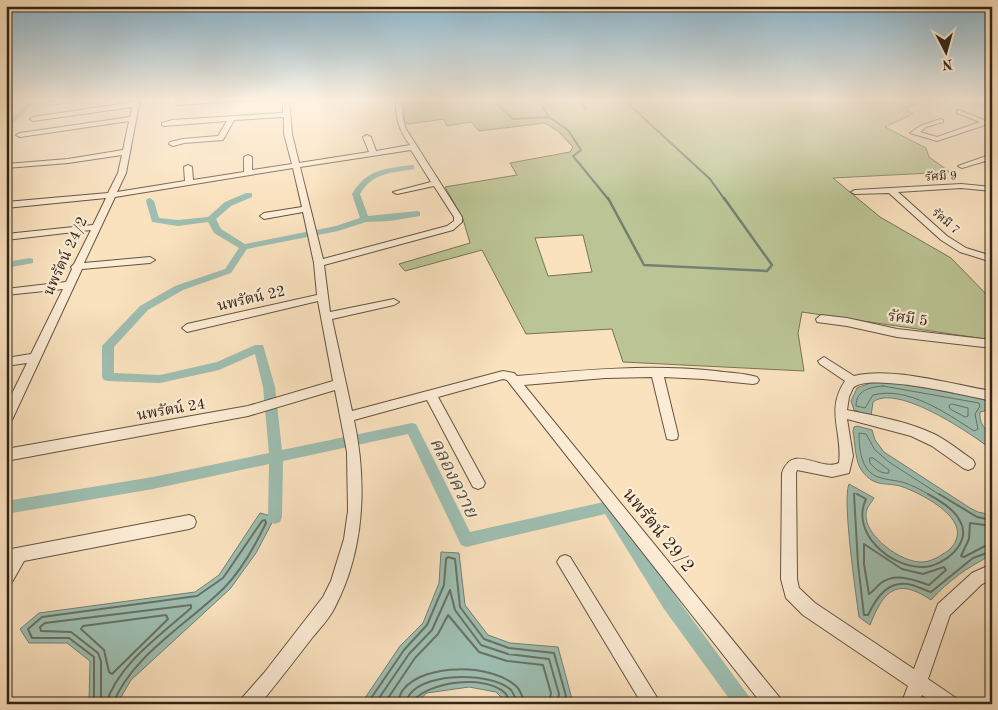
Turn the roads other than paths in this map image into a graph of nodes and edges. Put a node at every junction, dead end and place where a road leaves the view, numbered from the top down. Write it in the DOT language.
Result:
graph roads {
  1 [pos="40,132"];
  2 [pos="130,132"];
  3 [pos="224,132"];
  4 [pos="288,132"];
  5 [pos="405,132"];
  6 [pos="914,132"];
  7 [pos="939,132"];
  8 [pos="961,132"];
  9 [pos="20,135"];
  10 [pos="948,136"];
  11 [pos="366,137"];
  12 [pos="173,144"];
  13 [pos="413,147"];
  14 [pos="126,152"];
  15 [pos="373,153"];
  16 [pos="992,156"];
  17 [pos="248,157"];
  18 [pos="982,158"];
  19 [pos="992,163"];
  20 [pos="296,165"];
  21 [pos="6,166"];
  22 [pos="962,166"];
  23 [pos="188,167"];
  24 [pos="248,173"];
  25 [pos="189,183"];
  26 [pos="437,183"];
  27 [pos="992,189"];
  28 [pos="891,190"];
  29 [pos="397,192"];
  30 [pos="855,192"];
  31 [pos="110,195"];
  32 [pos="6,206"];
  33 [pos="306,209"];
  34 [pos="264,216"];
  35 [pos="95,228"];
  36 [pos="6,237"];
  37 [pos="992,259"];
  38 [pos="150,260"];
  39 [pos="319,263"];
  40 [pos="76,267"];
  41 [pos="68,285"];
  42 [pos="6,292"];
  43 [pos="322,297"];
  44 [pos="394,302"];
  45 [pos="326,316"];
  46 [pos="821,319"];
  47 [pos="188,328"];
  48 [pos="992,344"];
  49 [pos="35,358"];
  50 [pos="824,361"];
  51 [pos="6,362"];
  52 [pos="657,373"];
  53 [pos="753,380"];
  54 [pos="515,381"];
  55 [pos="853,381"];
  56 [pos="339,384"];
  57 [pos="430,394"];
  58 [pos="992,396"];
  59 [pos="841,413"];
  60 [pos="347,417"];
  61 [pos="6,420"];
  62 [pos="672,435"];
  63 [pos="6,455"];
  64 [pos="968,464"];
  65 [pos="478,483"];
  66 [pos="190,522"];
  67 [pos="13,555"];
  68 [pos="565,562"];
  69 [pos="992,572"];
  70 [pos="6,579"];
  71 [pos="919,684"];
  72 [pos="248,704"];
  73 [pos="652,704"];
  74 [pos="774,704"];
  75 [pos="910,704"];
  76 [pos="950,704"];
  1 -- 9 [label="street"];
  2 -- 14 [label="street, นพรัตน์ 24/2"];
  3 -- 12 [label="street"];
  4 -- 20 [label="street"];
  5 -- 13 [label="street"];
  6 -- 10 [label="street"];
  7 -- 10 [label="street"];
  8 -- 10 [label="street"];
  11 -- 15 [label="street"];
  13 -- 15 [label="street"];
  13 -- 26 [label="street"];
  14 -- 21 [label="street"];
  14 -- 31 [label="street, นพรัตน์ 24/2"];
  15 -- 20 [label="street"];
  16 -- 18 [label="street"];
  17 -- 24 [label="street"];
  18 -- 19 [label="street"];
  18 -- 22 [label="street"];
  20 -- 24 [label="street"];
  20 -- 33 [label="street"];
  23 -- 25 [label="street"];
  24 -- 25 [label="street"];
  25 -- 31 [label="street"];
  26 -- 29 [label="street"];
  26 -- 39 [label="street"];
  27 -- 28 [label="street, รัศมี 9"];
  28 -- 30 [label="street, รัศมี 9"];
  28 -- 37 [label="street, รัศมี 7"];
  31 -- 32 [label="street"];
  31 -- 35 [label="street, นพรัตน์ 24/2"];
  33 -- 34 [label="street"];
  33 -- 39 [label="street"];
  35 -- 36 [label="street"];
  35 -- 40 [label="street, นพรัตน์ 24/2"];
  38 -- 40 [label="street"];
  39 -- 43 [label="street"];
  40 -- 41 [label="street, นพรัตน์ 24/2"];
  41 -- 42 [label="street"];
  41 -- 49 [label="street, นพรัตน์ 24/2"];
  43 -- 45 [label="street"];
  43 -- 47 [label="street, นพรัตน์ 22"];
  44 -- 45 [label="street"];
  45 -- 56 [label="street"];
  46 -- 48 [label="street, รัศมี 5"];
  49 -- 51 [label="street"];
  49 -- 61 [label="street, นพรัตน์ 24/2"];
  50 -- 55 [label="street"];
  52 -- 53 [label="street"];
  52 -- 54 [label="street"];
  52 -- 62 [label="street"];
  54 -- 57 [label="street"];
  54 -- 74 [label="street, นพรัตน์ 29/2"];
  55 -- 58 [label="street"];
  55 -- 59 [label="street"];
  56 -- 60 [label="street"];
  56 -- 63 [label="street, นพรัตน์ 24"];
  57 -- 60 [label="street"];
  57 -- 65 [label="street"];
  59 -- 64 [label="street"];
  59 -- 71 [label="street"];
  60 -- 72 [label="street"];
  66 -- 67 [label="street"];
  67 -- 70 [label="street"];
  68 -- 73 [label="street"];
  69 -- 71 [label="street"];
  71 -- 75 [label="street"];
  71 -- 76 [label="street"];
}
